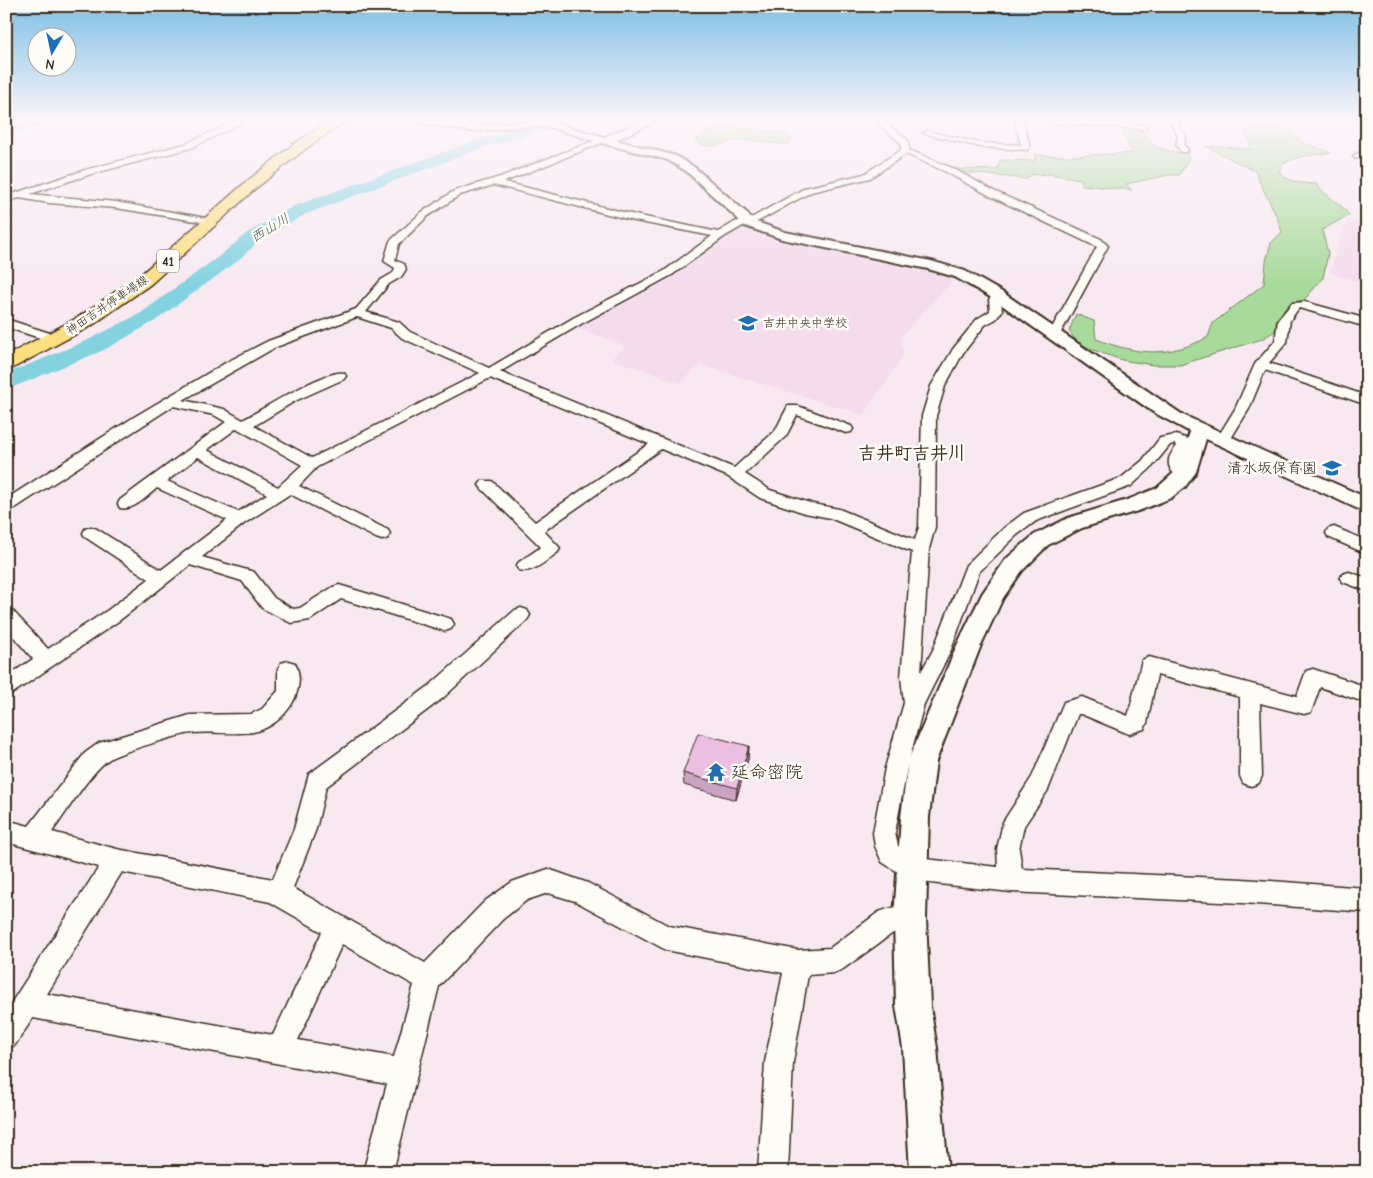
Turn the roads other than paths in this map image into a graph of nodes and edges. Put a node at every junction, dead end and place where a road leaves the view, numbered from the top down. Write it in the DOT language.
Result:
graph roads {
  1 [pos="80,176"];
  2 [pos="263,176"];
  3 [pos="510,176"];
  4 [pos="699,176"];
  5 [pos="867,176"];
  6 [pos="960,176"];
  7 [pos="494,182"];
  8 [pos="19,195"];
  9 [pos="6,200"];
  10 [pos="210,222"];
  11 [pos="746,222"];
  12 [pos="720,235"];
  13 [pos="997,295"];
  14 [pos="357,312"];
  15 [pos="6,323"];
  16 [pos="1367,323"];
  17 [pos="1054,335"];
  18 [pos="55,339"];
  19 [pos="6,364"];
  20 [pos="1261,364"];
  21 [pos="490,373"];
  22 [pos="339,376"];
  23 [pos="171,401"];
  24 [pos="1367,402"];
  25 [pos="239,424"];
  26 [pos="846,429"];
  27 [pos="1211,435"];
  28 [pos="658,444"];
  29 [pos="197,451"];
  30 [pos="312,464"];
  31 [pos="1184,474"];
  32 [pos="735,476"];
  33 [pos="156,482"];
  34 [pos="486,485"];
  35 [pos="284,490"];
  36 [pos="126,504"];
  37 [pos="6,506"];
  38 [pos="1367,506"];
  39 [pos="239,519"];
  40 [pos="534,530"];
  41 [pos="91,533"];
  42 [pos="1334,533"];
  43 [pos="382,534"];
  44 [pos="1367,548"];
  45 [pos="921,549"];
  46 [pos="189,558"];
  47 [pos="525,566"];
  48 [pos="161,578"];
  49 [pos="1349,578"];
  50 [pos="1367,585"];
  51 [pos="6,615"];
  52 [pos="521,615"];
  53 [pos="445,624"];
  54 [pos="46,659"];
  55 [pos="288,669"];
  56 [pos="6,687"];
  57 [pos="1250,693"];
  58 [pos="1367,695"];
  59 [pos="914,704"];
  60 [pos="1251,776"];
  61 [pos="6,831"];
  62 [pos="34,838"];
  63 [pos="117,860"];
  64 [pos="912,869"];
  65 [pos="1011,880"];
  66 [pos="279,893"];
  67 [pos="1367,900"];
  68 [pos="910,918"];
  69 [pos="336,928"];
  70 [pos="798,963"];
  71 [pos="428,979"];
  72 [pos="28,1004"];
  73 [pos="6,1036"];
  74 [pos="280,1050"];
  75 [pos="404,1073"];
  76 [pos="378,1172"];
  77 [pos="773,1172"];
  78 [pos="929,1172"];
  1 -- 8 [label="street"];
  2 -- 10 [label="main road, 神田吉井停車場線 / 41"];
  3 -- 7 [label="street"];
  4 -- 11 [label="street"];
  5 -- 11 [label="street"];
  6 -- 17 [label="street"];
  7 -- 12 [label="street"];
  7 -- 14 [label="street"];
  8 -- 9 [label="street"];
  8 -- 10 [label="street"];
  10 -- 18 [label="main road, 神田吉井停車場線 / 41"];
  11 -- 12 [label="street"];
  11 -- 13 [label="street"];
  12 -- 21 [label="street"];
  13 -- 17 [label="street"];
  13 -- 45 [label="street"];
  14 -- 21 [label="street"];
  14 -- 23 [label="street"];
  15 -- 18 [label="street"];
  16 -- 20 [label="street"];
  17 -- 27 [label="street"];
  18 -- 19 [label="main road, 神田吉井停車場線 / 41"];
  20 -- 24 [label="street"];
  20 -- 27 [label="street"];
  21 -- 28 [label="street"];
  21 -- 30 [label="street"];
  22 -- 25 [label="street"];
  23 -- 25 [label="street"];
  23 -- 37 [label="street"];
  25 -- 29 [label="street"];
  25 -- 30 [label="street"];
  26 -- 32 [label="street"];
  27 -- 31 [label="street"];
  27 -- 38 [label="street"];
  28 -- 32 [label="street"];
  28 -- 40 [label="street"];
  29 -- 33 [label="street"];
  29 -- 35 [label="street"];
  30 -- 35 [label="street"];
  31 -- 59 [label="street"];
  31 -- 64 [label="street"];
  32 -- 45 [label="street"];
  33 -- 36 [label="street"];
  33 -- 39 [label="street"];
  34 -- 40 [label="street"];
  35 -- 39 [label="street"];
  35 -- 43 [label="street"];
  39 -- 46 [label="street"];
  40 -- 47 [label="street"];
  41 -- 48 [label="street"];
  42 -- 44 [label="street"];
  45 -- 59 [label="street"];
  46 -- 48 [label="street"];
  46 -- 53 [label="street"];
  48 -- 54 [label="street"];
  49 -- 50 [label="street"];
  51 -- 54 [label="street"];
  52 -- 66 [label="street"];
  54 -- 56 [label="street"];
  55 -- 62 [label="street"];
  57 -- 58 [label="street"];
  57 -- 60 [label="street"];
  57 -- 65 [label="street"];
  59 -- 64 [label="street"];
  61 -- 62 [label="street"];
  62 -- 63 [label="street"];
  63 -- 66 [label="street"];
  63 -- 72 [label="street"];
  64 -- 65 [label="street"];
  64 -- 68 [label="street"];
  65 -- 67 [label="street"];
  66 -- 69 [label="street"];
  68 -- 70 [label="street"];
  68 -- 78 [label="street"];
  69 -- 71 [label="street"];
  69 -- 74 [label="street"];
  70 -- 71 [label="street"];
  70 -- 77 [label="street"];
  71 -- 75 [label="street"];
  72 -- 73 [label="street"];
  72 -- 74 [label="street"];
  74 -- 75 [label="street"];
  75 -- 76 [label="street"];
}
